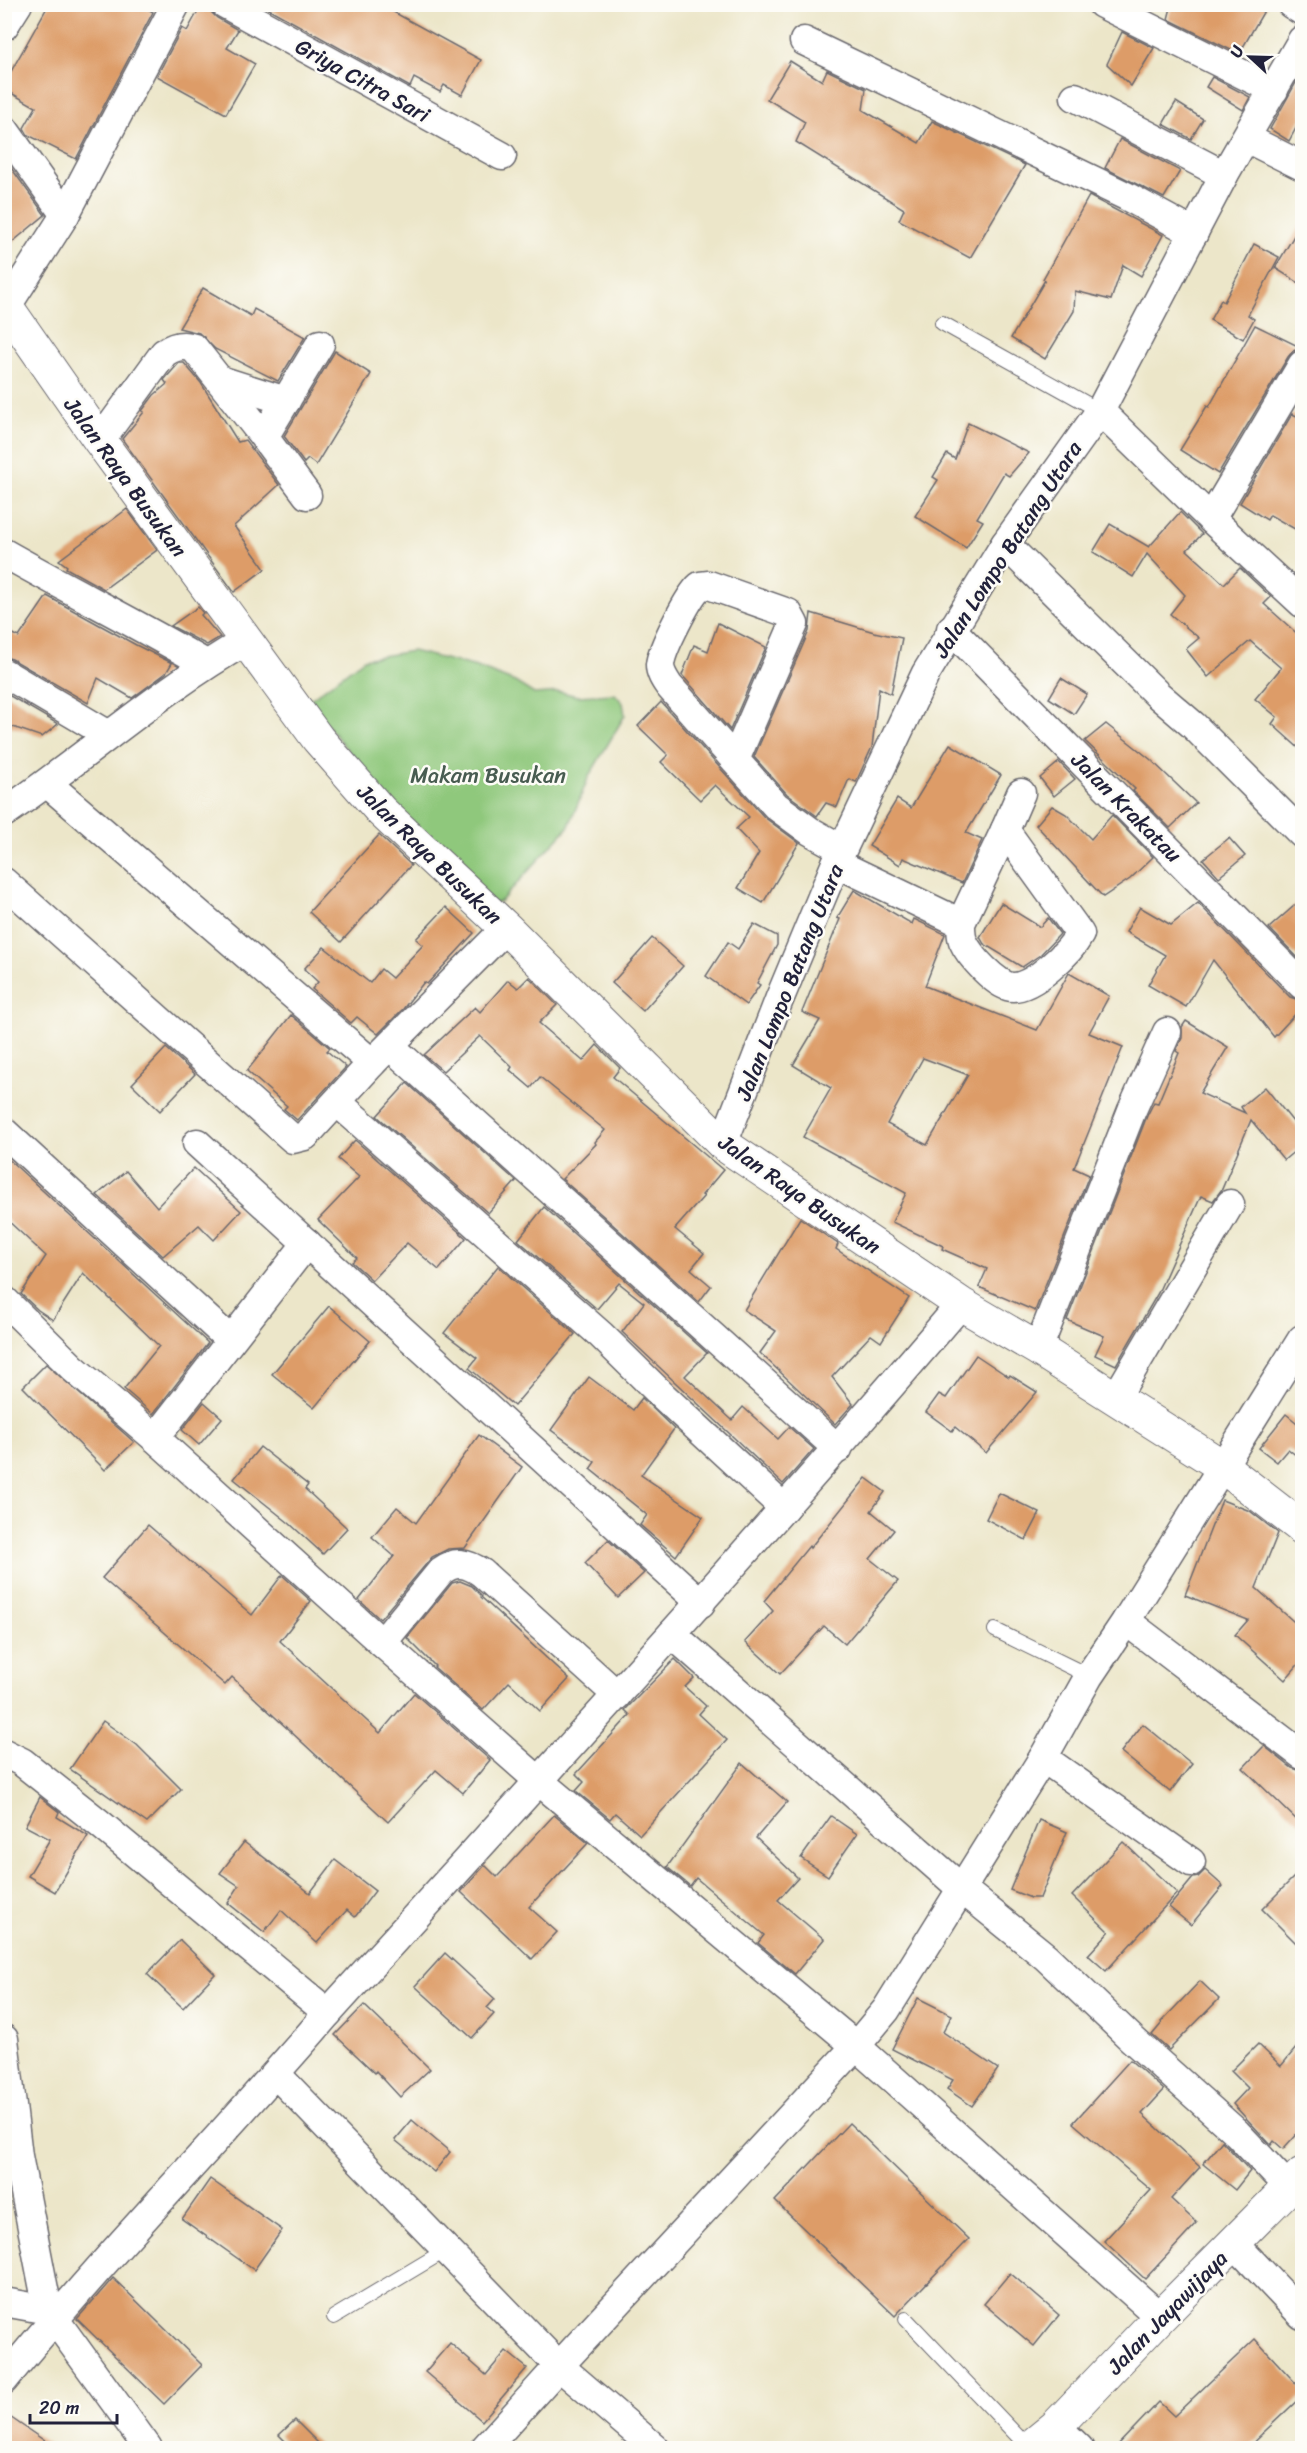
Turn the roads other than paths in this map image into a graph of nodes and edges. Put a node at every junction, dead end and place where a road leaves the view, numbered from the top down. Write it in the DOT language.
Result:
graph roads {
  1 [pos="18,4"];
  2 [pos="176,4"];
  3 [pos="225,4"];
  4 [pos="1102,4"];
  5 [pos="1291,4"];
  6 [pos="1302,11"];
  7 [pos="4,26"];
  8 [pos="1302,40"];
  9 [pos="804,41"];
  10 [pos="1274,90"];
  11 [pos="1076,97"];
  12 [pos="4,129"];
  13 [pos="1246,138"];
  14 [pos="502,156"];
  15 [pos="1302,166"];
  16 [pos="1224,176"];
  17 [pos="65,215"];
  18 [pos="1194,233"];
  19 [pos="6,305"];
  20 [pos="942,323"];
  21 [pos="320,344"];
  22 [pos="1302,365"];
  23 [pos="220,380"];
  24 [pos="286,401"];
  25 [pos="1100,411"];
  26 [pos="264,437"];
  27 [pos="100,441"];
  28 [pos="308,495"];
  29 [pos="1211,519"];
  30 [pos="1005,544"];
  31 [pos="4,553"];
  32 [pos="1301,597"];
  33 [pos="951,629"];
  34 [pos="246,641"];
  35 [pos="206,664"];
  36 [pos="4,673"];
  37 [pos="109,735"];
  38 [pos="735,760"];
  39 [pos="48,784"];
  40 [pos="1021,793"];
  41 [pos="4,813"];
  42 [pos="1005,830"];
  43 [pos="1302,834"];
  44 [pos="839,856"];
  45 [pos="4,882"];
  46 [pos="961,923"];
  47 [pos="506,928"];
  48 [pos="1302,985"];
  49 [pos="1167,1032"];
  50 [pos="381,1054"];
  51 [pos="337,1102"];
  52 [pos="4,1132"];
  53 [pos="197,1143"];
  54 [pos="723,1144"];
  55 [pos="1230,1204"];
  56 [pos="307,1243"];
  57 [pos="4,1300"];
  58 [pos="961,1304"];
  59 [pos="1302,1339"];
  60 [pos="230,1340"];
  61 [pos="1038,1349"];
  62 [pos="1115,1399"];
  63 [pos="155,1438"];
  64 [pos="838,1449"];
  65 [pos="1221,1466"];
  66 [pos="784,1508"];
  67 [pos="1302,1528"];
  68 [pos="701,1603"];
  69 [pos="1126,1621"];
  70 [pos="995,1630"];
  71 [pos="672,1634"];
  72 [pos="382,1643"];
  73 [pos="1089,1676"];
  74 [pos="617,1695"];
  75 [pos="4,1753"];
  76 [pos="1302,1755"];
  77 [pos="1043,1758"];
  78 [pos="539,1780"];
  79 [pos="1191,1862"];
  80 [pos="962,1889"];
  81 [pos="328,2013"];
  82 [pos="4,2038"];
  83 [pos="856,2046"];
  84 [pos="276,2074"];
  85 [pos="1295,2180"];
  86 [pos="1234,2243"];
  87 [pos="446,2250"];
  88 [pos="4,2302"];
  89 [pos="51,2315"];
  90 [pos="1302,2315"];
  91 [pos="1160,2317"];
  92 [pos="334,2318"];
  93 [pos="906,2319"];
  94 [pos="559,2366"];
  95 [pos="4,2380"];
  96 [pos="1056,2426"];
  97 [pos="148,2448"];
  98 [pos="485,2448"];
  99 [pos="655,2448"];
  100 [pos="1030,2448"];
  101 [pos="1079,2448"];
  1 -- 7 [label="street"];
  2 -- 17 [label="street"];
  3 -- 14 [label="street, Griya Citra Sari"];
  4 -- 10 [label="street"];
  5 -- 6 [label="street"];
  8 -- 10 [label="street, Jalan Lompo Batang Utara"];
  9 -- 18 [label="street"];
  10 -- 13 [label="street, Jalan Lompo Batang Utara"];
  11 -- 16 [label="street"];
  12 -- 17 [label="street"];
  13 -- 15 [label="street"];
  13 -- 16 [label="street, Jalan Lompo Batang Utara"];
  16 -- 18 [label="street, Jalan Lompo Batang Utara"];
  17 -- 19 [label="street"];
  18 -- 25 [label="street, Jalan Lompo Batang Utara"];
  19 -- 27 [label="street, Jalan Raya Busukan"];
  20 -- 25 [label="lane"];
  21 -- 24 [label="street"];
  22 -- 29 [label="street"];
  23 -- 24 [label="street"];
  23 -- 26 [label="street"];
  23 -- 27 [label="street"];
  24 -- 26 [label="street"];
  25 -- 29 [label="street"];
  25 -- 30 [label="street, Jalan Lompo Batang Utara"];
  26 -- 28 [label="street"];
  27 -- 34 [label="street, Jalan Raya Busukan"];
  29 -- 32 [label="street"];
  30 -- 33 [label="street, Jalan Lompo Batang Utara"];
  30 -- 43 [label="street"];
  31 -- 35 [label="street"];
  33 -- 44 [label="street, Jalan Lompo Batang Utara"];
  33 -- 48 [label="street, Jalan Krakatau"];
  34 -- 35 [label="street"];
  34 -- 47 [label="street, Jalan Raya Busukan"];
  35 -- 37 [label="street"];
  36 -- 37 [label="street"];
  37 -- 39 [label="street"];
  38 -- 38 [label="street"];
  38 -- 44 [label="street"];
  39 -- 41 [label="street"];
  39 -- 50 [label="street"];
  40 -- 42 [label="street"];
  42 -- 46 [label="street"];
  42 -- 46 [label="street"];
  44 -- 46 [label="street"];
  44 -- 54 [label="street, Jalan Lompo Batang Utara"];
  45 -- 51 [label="street"];
  47 -- 50 [label="street"];
  47 -- 54 [label="street, Jalan Raya Busukan"];
  49 -- 61 [label="street"];
  50 -- 51 [label="street"];
  50 -- 64 [label="street"];
  51 -- 66 [label="street"];
  52 -- 60 [label="street"];
  53 -- 56 [label="street"];
  54 -- 58 [label="street, Jalan Raya Busukan"];
  55 -- 62 [label="street"];
  56 -- 60 [label="street"];
  56 -- 68 [label="street"];
  57 -- 63 [label="street"];
  58 -- 61 [label="street, Jalan Raya Busukan"];
  58 -- 64 [label="street"];
  59 -- 65 [label="street"];
  60 -- 63 [label="street"];
  61 -- 62 [label="street, Jalan Raya Busukan"];
  62 -- 65 [label="street, Jalan Raya Busukan"];
  63 -- 72 [label="street"];
  64 -- 66 [label="street"];
  65 -- 67 [label="street, Jalan Raya Busukan"];
  65 -- 69 [label="street"];
  66 -- 68 [label="street"];
  68 -- 71 [label="street"];
  69 -- 73 [label="street"];
  69 -- 76 [label="street"];
  70 -- 73 [label="lane"];
  71 -- 74 [label="street"];
  71 -- 80 [label="street"];
  72 -- 74 [label="street"];
  72 -- 78 [label="street"];
  73 -- 77 [label="street"];
  74 -- 78 [label="street"];
  75 -- 81 [label="street"];
  77 -- 79 [label="street"];
  77 -- 80 [label="street"];
  78 -- 81 [label="street"];
  78 -- 83 [label="street"];
  80 -- 83 [label="street"];
  80 -- 85 [label="street"];
  81 -- 84 [label="street"];
  82 -- 89 [label="street"];
  83 -- 91 [label="street"];
  83 -- 94 [label="street"];
  84 -- 87 [label="street"];
  84 -- 89 [label="street"];
  85 -- 86 [label="street, Jalan Jayawijaya"];
  86 -- 90 [label="street"];
  86 -- 91 [label="street, Jalan Jayawijaya"];
  87 -- 92 [label="lane"];
  87 -- 94 [label="street"];
  88 -- 89 [label="street"];
  89 -- 95 [label="street"];
  89 -- 97 [label="street"];
  91 -- 96 [label="street, Jalan Jayawijaya"];
  93 -- 100 [label="lane"];
  94 -- 98 [label="street"];
  94 -- 99 [label="street"];
  96 -- 100 [label="street, Jalan Jayawijaya"];
  96 -- 101 [label="street"];
}
